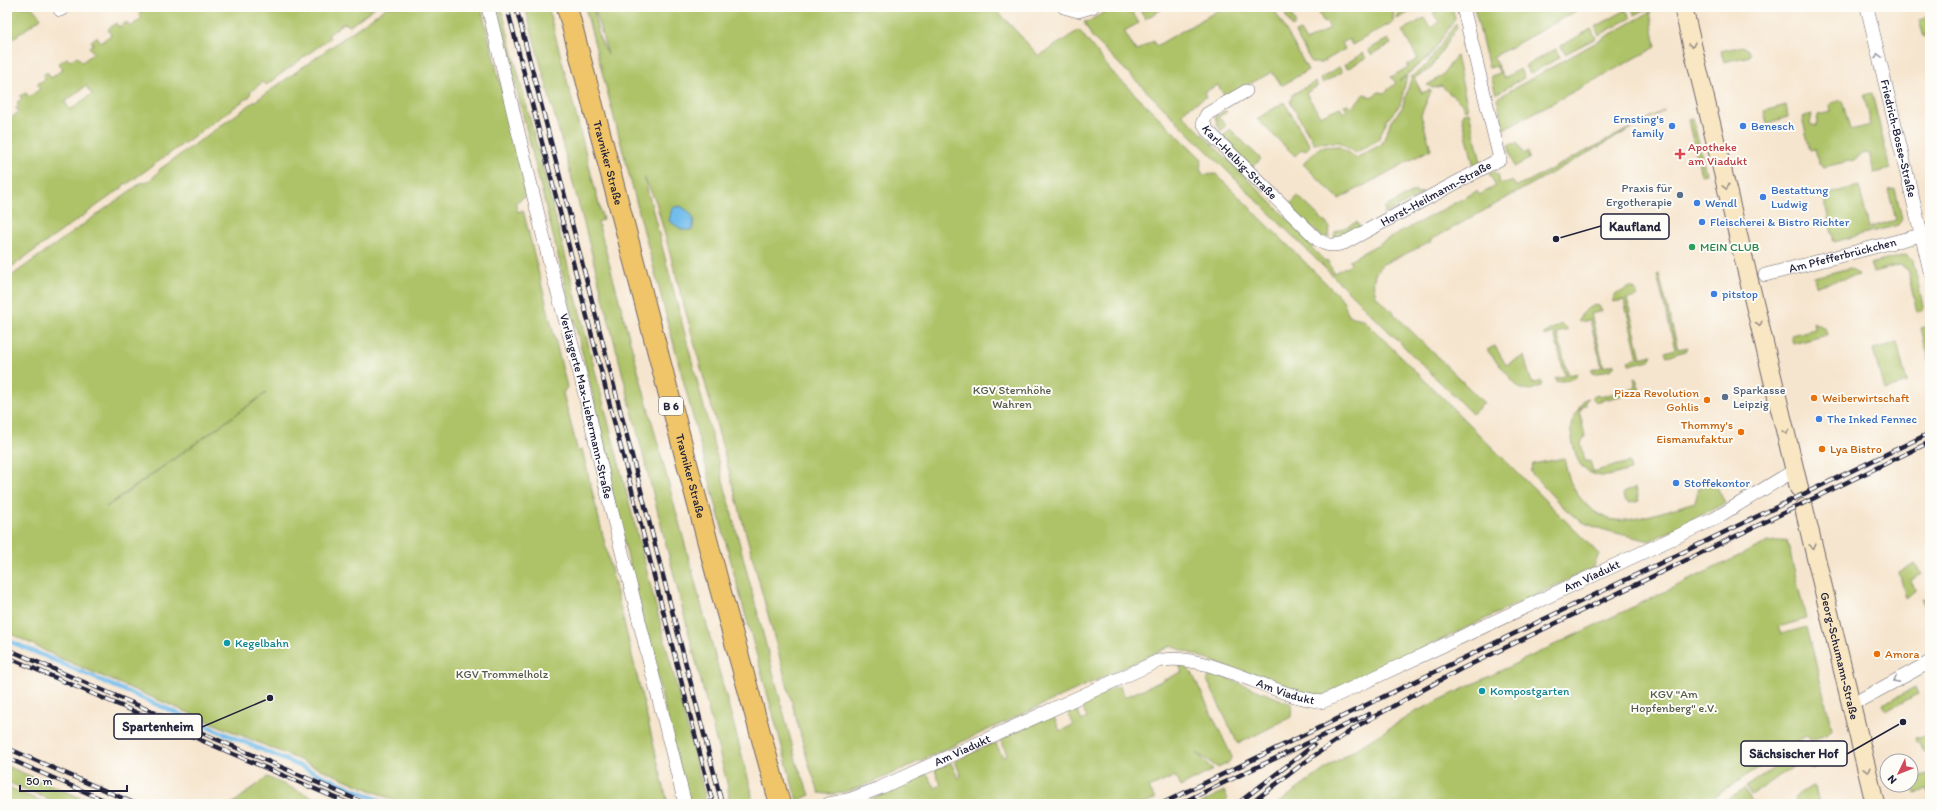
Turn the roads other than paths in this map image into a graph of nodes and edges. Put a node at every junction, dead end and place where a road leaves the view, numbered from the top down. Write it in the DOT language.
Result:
graph roads {
  1 [pos="488,7"];
  2 [pos="567,7"];
  3 [pos="1064,7"];
  4 [pos="1092,7"];
  5 [pos="1463,7"];
  6 [pos="1683,7"];
  7 [pos="1867,7"];
  8 [pos="1246,91"];
  9 [pos="1921,235"];
  10 [pos="1318,240"];
  11 [pos="1930,271"];
  12 [pos="1765,275"];
  13 [pos="1795,470"];
  14 [pos="1799,488"];
  15 [pos="1804,508"];
  16 [pos="1930,662"];
  17 [pos="1862,699"];
  18 [pos="685,804"];
  19 [pos="780,804"];
  20 [pos="828,804"];
  21 [pos="1875,804"];
  1 -- 18 [label="street, Verlängerte Max-Liebermann-Straße"];
  2 -- 19 [label="main road, Travniker Straße / B 6"];
  3 -- 4 [label="street"];
  5 -- 10 [label="street, Horst-Heilmann-Straße"];
  6 -- 13 [label="main road, one-way"];
  9 -- 7 [label="street, Friedrich-Bosse-Straße, one-way"];
  8 -- 10 [label="street, Karl-Helbig-Straße"];
  9 -- 11 [label="street, Friedrich-Bosse-Straße"];
  9 -- 12 [label="street, Am Pfefferbrückchen"];
  13 -- 14 [label="main road"];
  13 -- 20 [label="street, Am Viadukt"];
  15 -- 21 [label="main road, Georg-Schumann-Straße, one-way"];
  16 -- 17 [label="street, one-way"];
}
